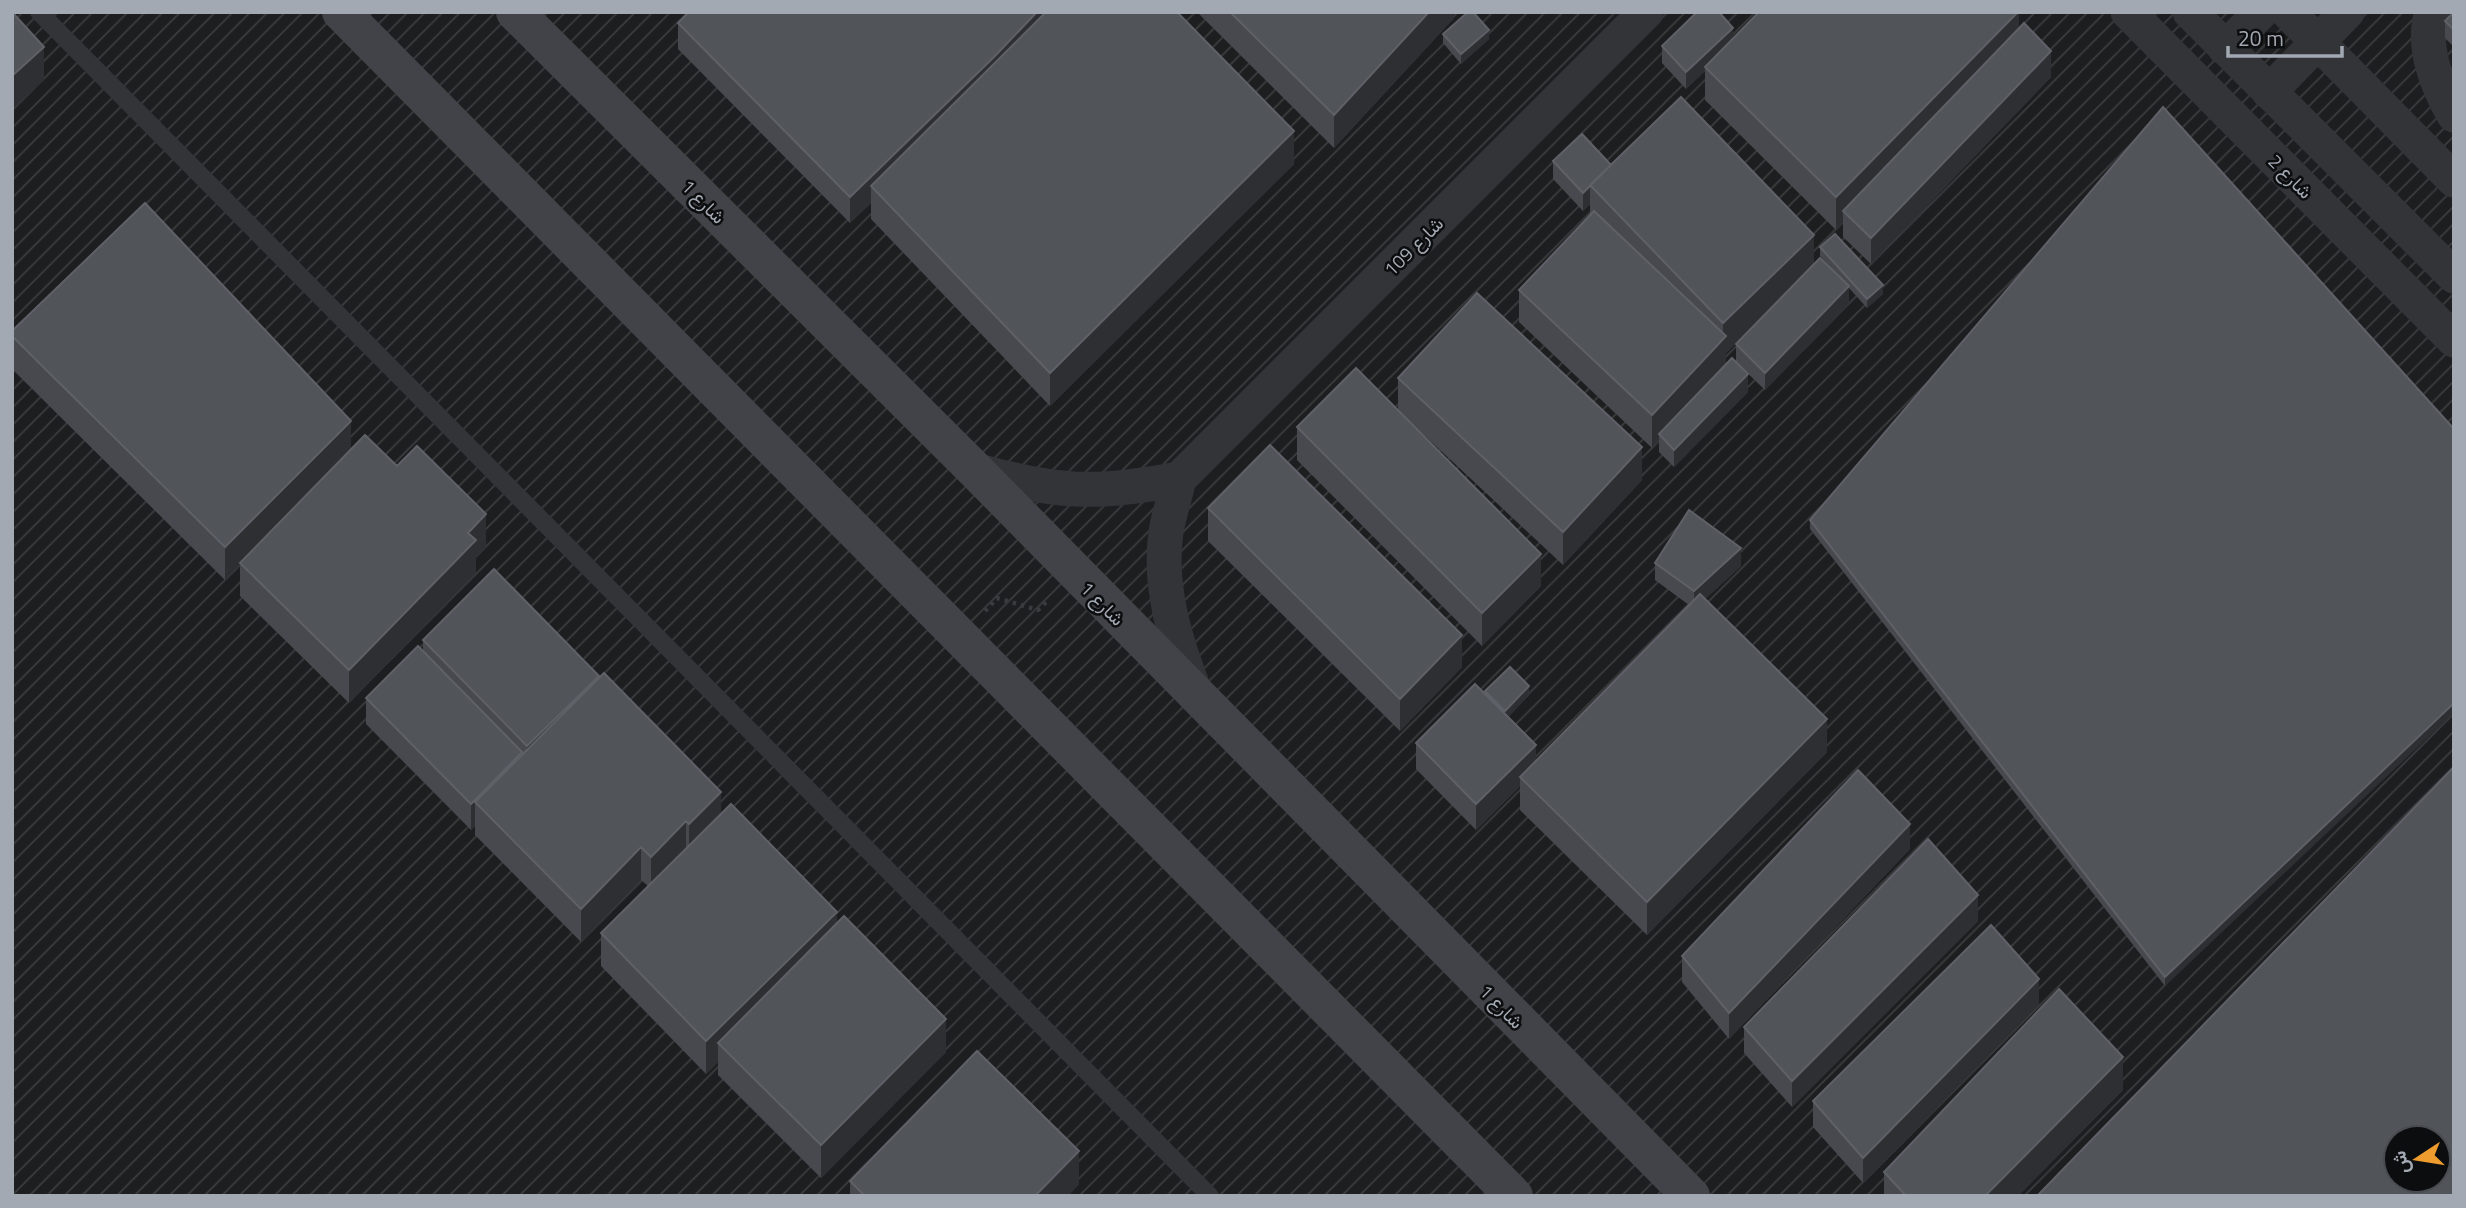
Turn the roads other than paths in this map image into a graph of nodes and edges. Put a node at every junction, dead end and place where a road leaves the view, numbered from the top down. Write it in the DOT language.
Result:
graph roads {
  1 [pos="39,12"];
  2 [pos="341,12"];
  3 [pos="515,12"];
  4 [pos="1646,12"];
  5 [pos="2128,12"];
  6 [pos="2190,12"];
  7 [pos="2261,12"];
  8 [pos="2288,12"];
  9 [pos="2347,12"];
  10 [pos="2432,12"];
  11 [pos="2317,41"];
  12 [pos="2225,48"];
  13 [pos="2269,92"];
  14 [pos="2454,115"];
  15 [pos="2454,180"];
  16 [pos="2454,276"];
  17 [pos="2454,340"];
  18 [pos="975,470"];
  19 [pos="1180,480"];
  20 [pos="1197,698"];
  21 [pos="1210,1196"];
  22 [pos="1514,1196"];
  23 [pos="1691,1196"];
  1 -- 21 [label="lane"];
  2 -- 22 [label="street"];
  3 -- 18 [label="street, شارع 1"];
  4 -- 19 [label="street, شارع 109"];
  5 -- 17 [label="street, شارع 2"];
  6 -- 12 [label="street"];
  7 -- 12 [label="street"];
  8 -- 11 [label="street"];
  9 -- 11 [label="street"];
  10 -- 14 [label="street"];
  11 -- 13 [label="street"];
  11 -- 15 [label="street"];
  12 -- 13 [label="street"];
  13 -- 16 [label="street"];
  18 -- 19 [label="street"];
  18 -- 20 [label="street, شارع 1"];
  19 -- 20 [label="street"];
  20 -- 23 [label="street, شارع 1"];
}
